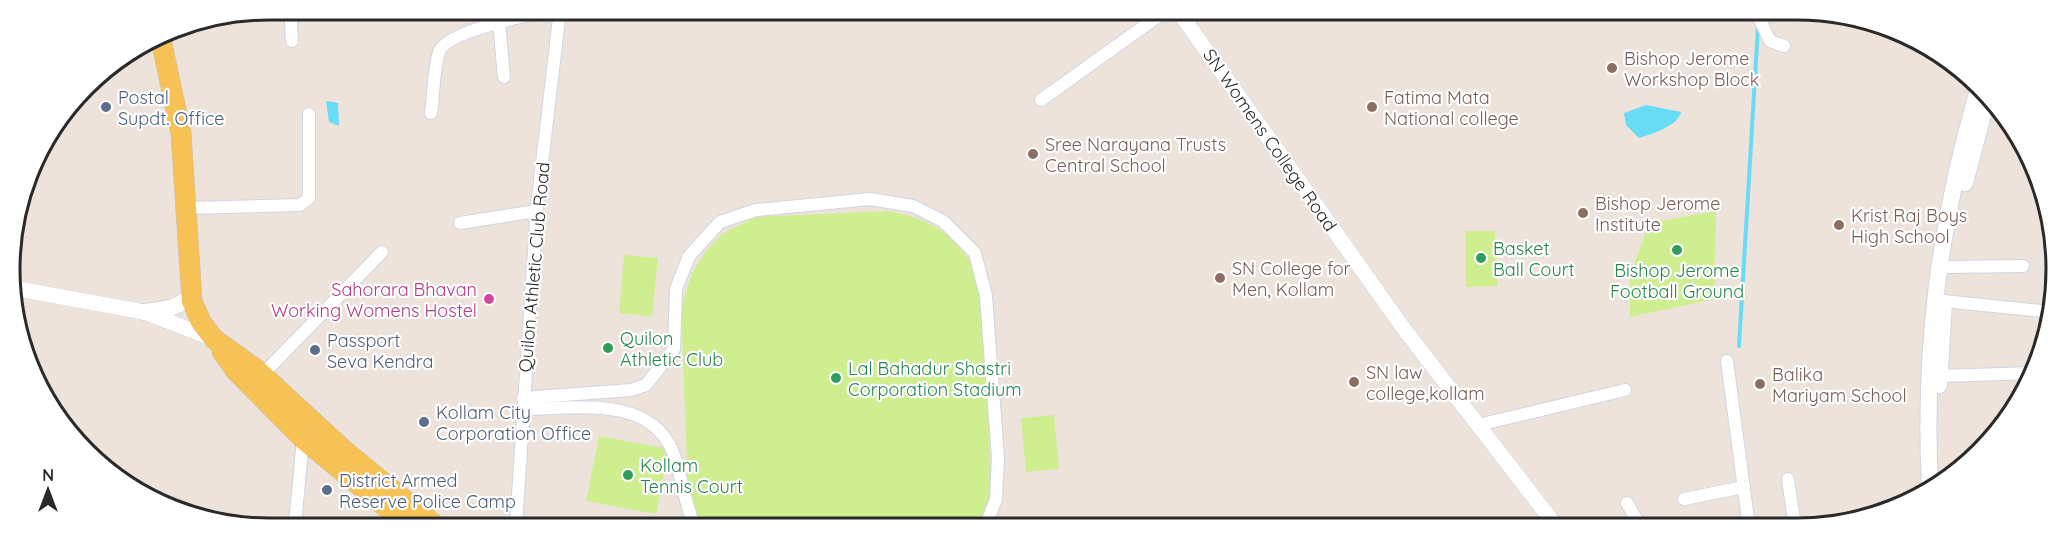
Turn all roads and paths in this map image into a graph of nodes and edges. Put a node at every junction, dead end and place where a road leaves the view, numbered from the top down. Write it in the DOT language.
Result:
graph roads {
  1 [pos="291,20"];
  2 [pos="508,20"];
  3 [pos="559,20"];
  4 [pos="1153,20"];
  5 [pos="1185,20"];
  6 [pos="1761,20"];
  7 [pos="499,22"];
  8 [pos="292,41"];
  9 [pos="162,44"];
  10 [pos="1784,46"];
  11 [pos="504,77"];
  12 [pos="1976,97"];
  13 [pos="1041,100"];
  14 [pos="1988,109"];
  15 [pos="431,113"];
  16 [pos="309,114"];
  17 [pos="185,208"];
  18 [pos="536,211"];
  19 [pos="460,223"];
  20 [pos="382,252"];
  21 [pos="2023,266"];
  22 [pos="1948,267"];
  23 [pos="21,289"];
  24 [pos="191,294"];
  25 [pos="1944,301"];
  26 [pos="2042,311"];
  27 [pos="144,312"];
  28 [pos="214,339"];
  29 [pos="1726,361"];
  30 [pos="2023,373"];
  31 [pos="262,375"];
  32 [pos="1940,375"];
  33 [pos="1625,390"];
  34 [pos="523,404"];
  35 [pos="1478,425"];
  36 [pos="303,439"];
  37 [pos="1938,474"];
  38 [pos="1788,479"];
  39 [pos="1930,479"];
  40 [pos="1744,487"];
  41 [pos="1684,499"];
  42 [pos="1627,503"];
  43 [pos="296,518"];
  44 [pos="399,518"];
  45 [pos="427,518"];
  46 [pos="516,518"];
  47 [pos="692,518"];
  48 [pos="989,518"];
  49 [pos="1550,518"];
  50 [pos="1635,518"];
  51 [pos="1748,518"];
  52 [pos="1794,518"];
  1 -- 8 [label="street"];
  2 -- 7 [label="street"];
  3 -- 18 [label="street, Quilon Athletic Club Road"];
  4 -- 13 [label="street"];
  5 -- 35 [label="street, SN Womens College Road"];
  6 -- 10 [label="street"];
  7 -- 11 [label="street"];
  7 -- 15 [label="street"];
  9 -- 17 [label="main road"];
  12 -- 39 [label="main road"];
  14 -- 22 [label="main road"];
  16 -- 17 [label="street"];
  17 -- 24 [label="main road"];
  18 -- 19 [label="street"];
  18 -- 34 [label="street, Quilon Athletic Club Road"];
  20 -- 31 [label="street"];
  21 -- 22 [label="street"];
  22 -- 25 [label="main road"];
  23 -- 27 [label="street"];
  24 -- 27 [label="main road"];
  24 -- 28 [label="main road"];
  25 -- 26 [label="street"];
  25 -- 32 [label="main road"];
  27 -- 28 [label="street"];
  28 -- 31 [label="main road"];
  28 -- 36 [label="main road"];
  29 -- 40 [label="street"];
  30 -- 32 [label="street"];
  31 -- 45 [label="main road"];
  32 -- 37 [label="main road"];
  33 -- 35 [label="street"];
  34 -- 46 [label="street, Quilon Athletic Club Road"];
  34 -- 47 [label="street"];
  34 -- 48 [label="street"];
  35 -- 49 [label="street, SN Womens College Road"];
  36 -- 43 [label="street"];
  36 -- 44 [label="main road"];
  38 -- 52 [label="street"];
  40 -- 41 [label="street"];
  40 -- 51 [label="street"];
  42 -- 50 [label="street"];
}
